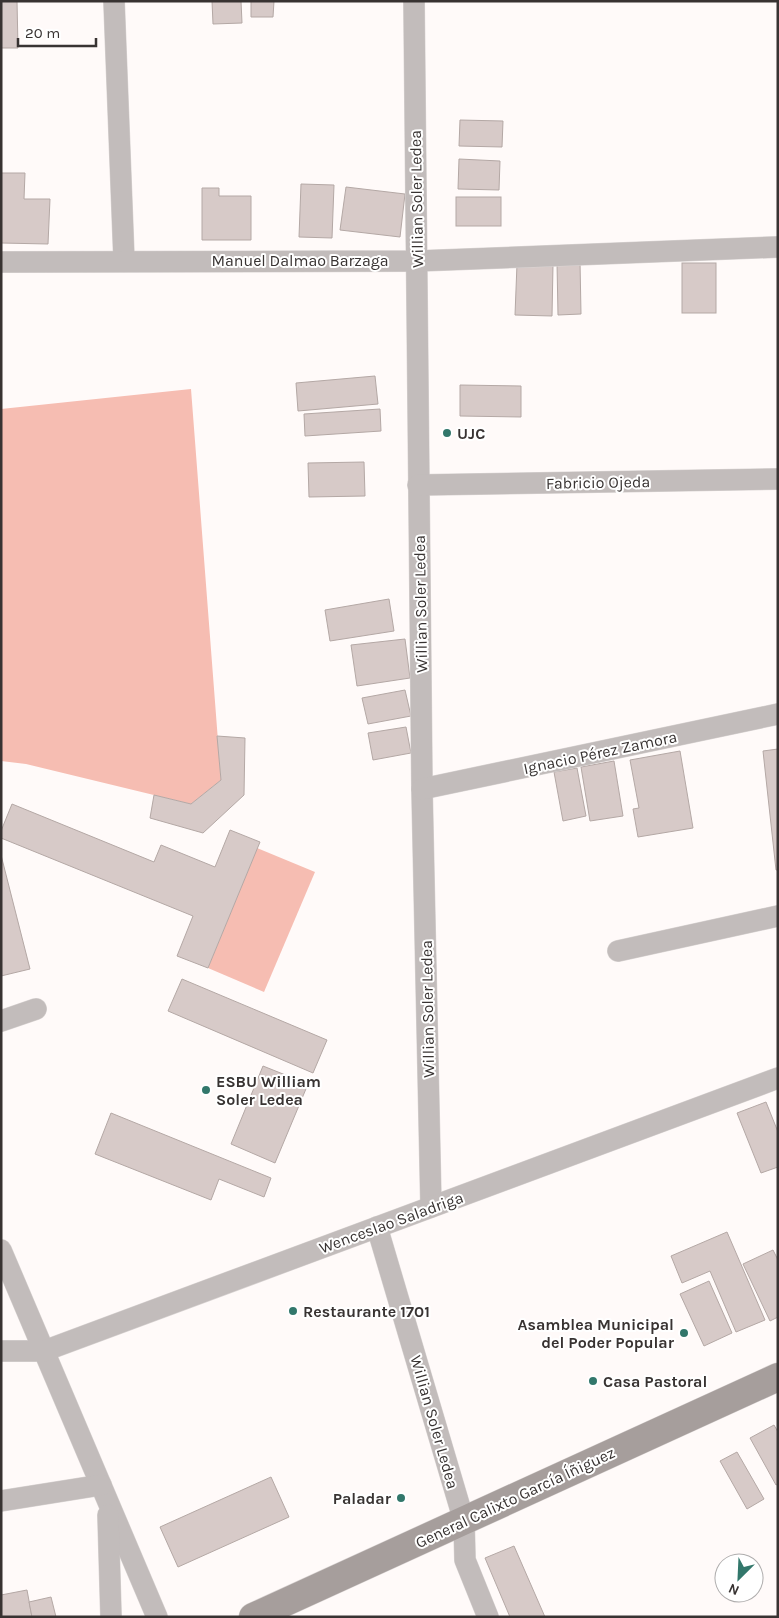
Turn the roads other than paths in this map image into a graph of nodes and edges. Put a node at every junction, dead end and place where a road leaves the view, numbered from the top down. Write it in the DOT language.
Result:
graph roads {
  1 [pos="114,1"];
  2 [pos="414,1"];
  3 [pos="778,247"];
  4 [pos="124,260"];
  5 [pos="417,260"];
  6 [pos="1,262"];
  7 [pos="778,479"];
  8 [pos="418,486"];
  9 [pos="778,714"];
  10 [pos="422,789"];
  11 [pos="778,916"];
  12 [pos="618,951"];
  13 [pos="36,1009"];
  14 [pos="1,1021"];
  15 [pos="778,1078"];
  16 [pos="431,1207"];
  17 [pos="377,1227"];
  18 [pos="1,1250"];
  19 [pos="1,1351"];
  20 [pos="44,1351"];
  21 [pos="778,1377"];
  22 [pos="105,1493"];
  23 [pos="1,1501"];
  24 [pos="464,1521"];
  25 [pos="111,1617"];
  26 [pos="157,1617"];
  27 [pos="253,1617"];
  28 [pos="488,1617"];
  1 -- 4 [label="street"];
  2 -- 5 [label="street, Willian Soler Ledea"];
  3 -- 5 [label="street, Manuel Dalmao Barzaga"];
  4 -- 5 [label="street, Manuel Dalmao Barzaga"];
  4 -- 6 [label="street, Manuel Dalmao Barzaga"];
  5 -- 8 [label="street, Willian Soler Ledea"];
  7 -- 8 [label="street, Fabricio Ojeda"];
  8 -- 10 [label="street, Willian Soler Ledea"];
  9 -- 10 [label="street, Ignacio Pérez Zamora"];
  10 -- 16 [label="street, Willian Soler Ledea"];
  11 -- 12 [label="street"];
  13 -- 14 [label="street"];
  15 -- 16 [label="street, Wenceslao Saladriga"];
  16 -- 17 [label="street, Wenceslao Saladriga"];
  17 -- 20 [label="street, Wenceslao Saladriga"];
  17 -- 24 [label="street, Willian Soler Ledea"];
  18 -- 20 [label="street"];
  19 -- 20 [label="street, Wenceslao Saladriga"];
  20 -- 22 [label="street"];
  21 -- 24 [label="main road, General Calixto García Íñiguez"];
  22 -- 23 [label="street"];
  22 -- 25 [label="street"];
  22 -- 26 [label="street"];
  24 -- 27 [label="main road, General Calixto García Íñiguez"];
  24 -- 28 [label="street, Willian Soler Ledea"];
}
